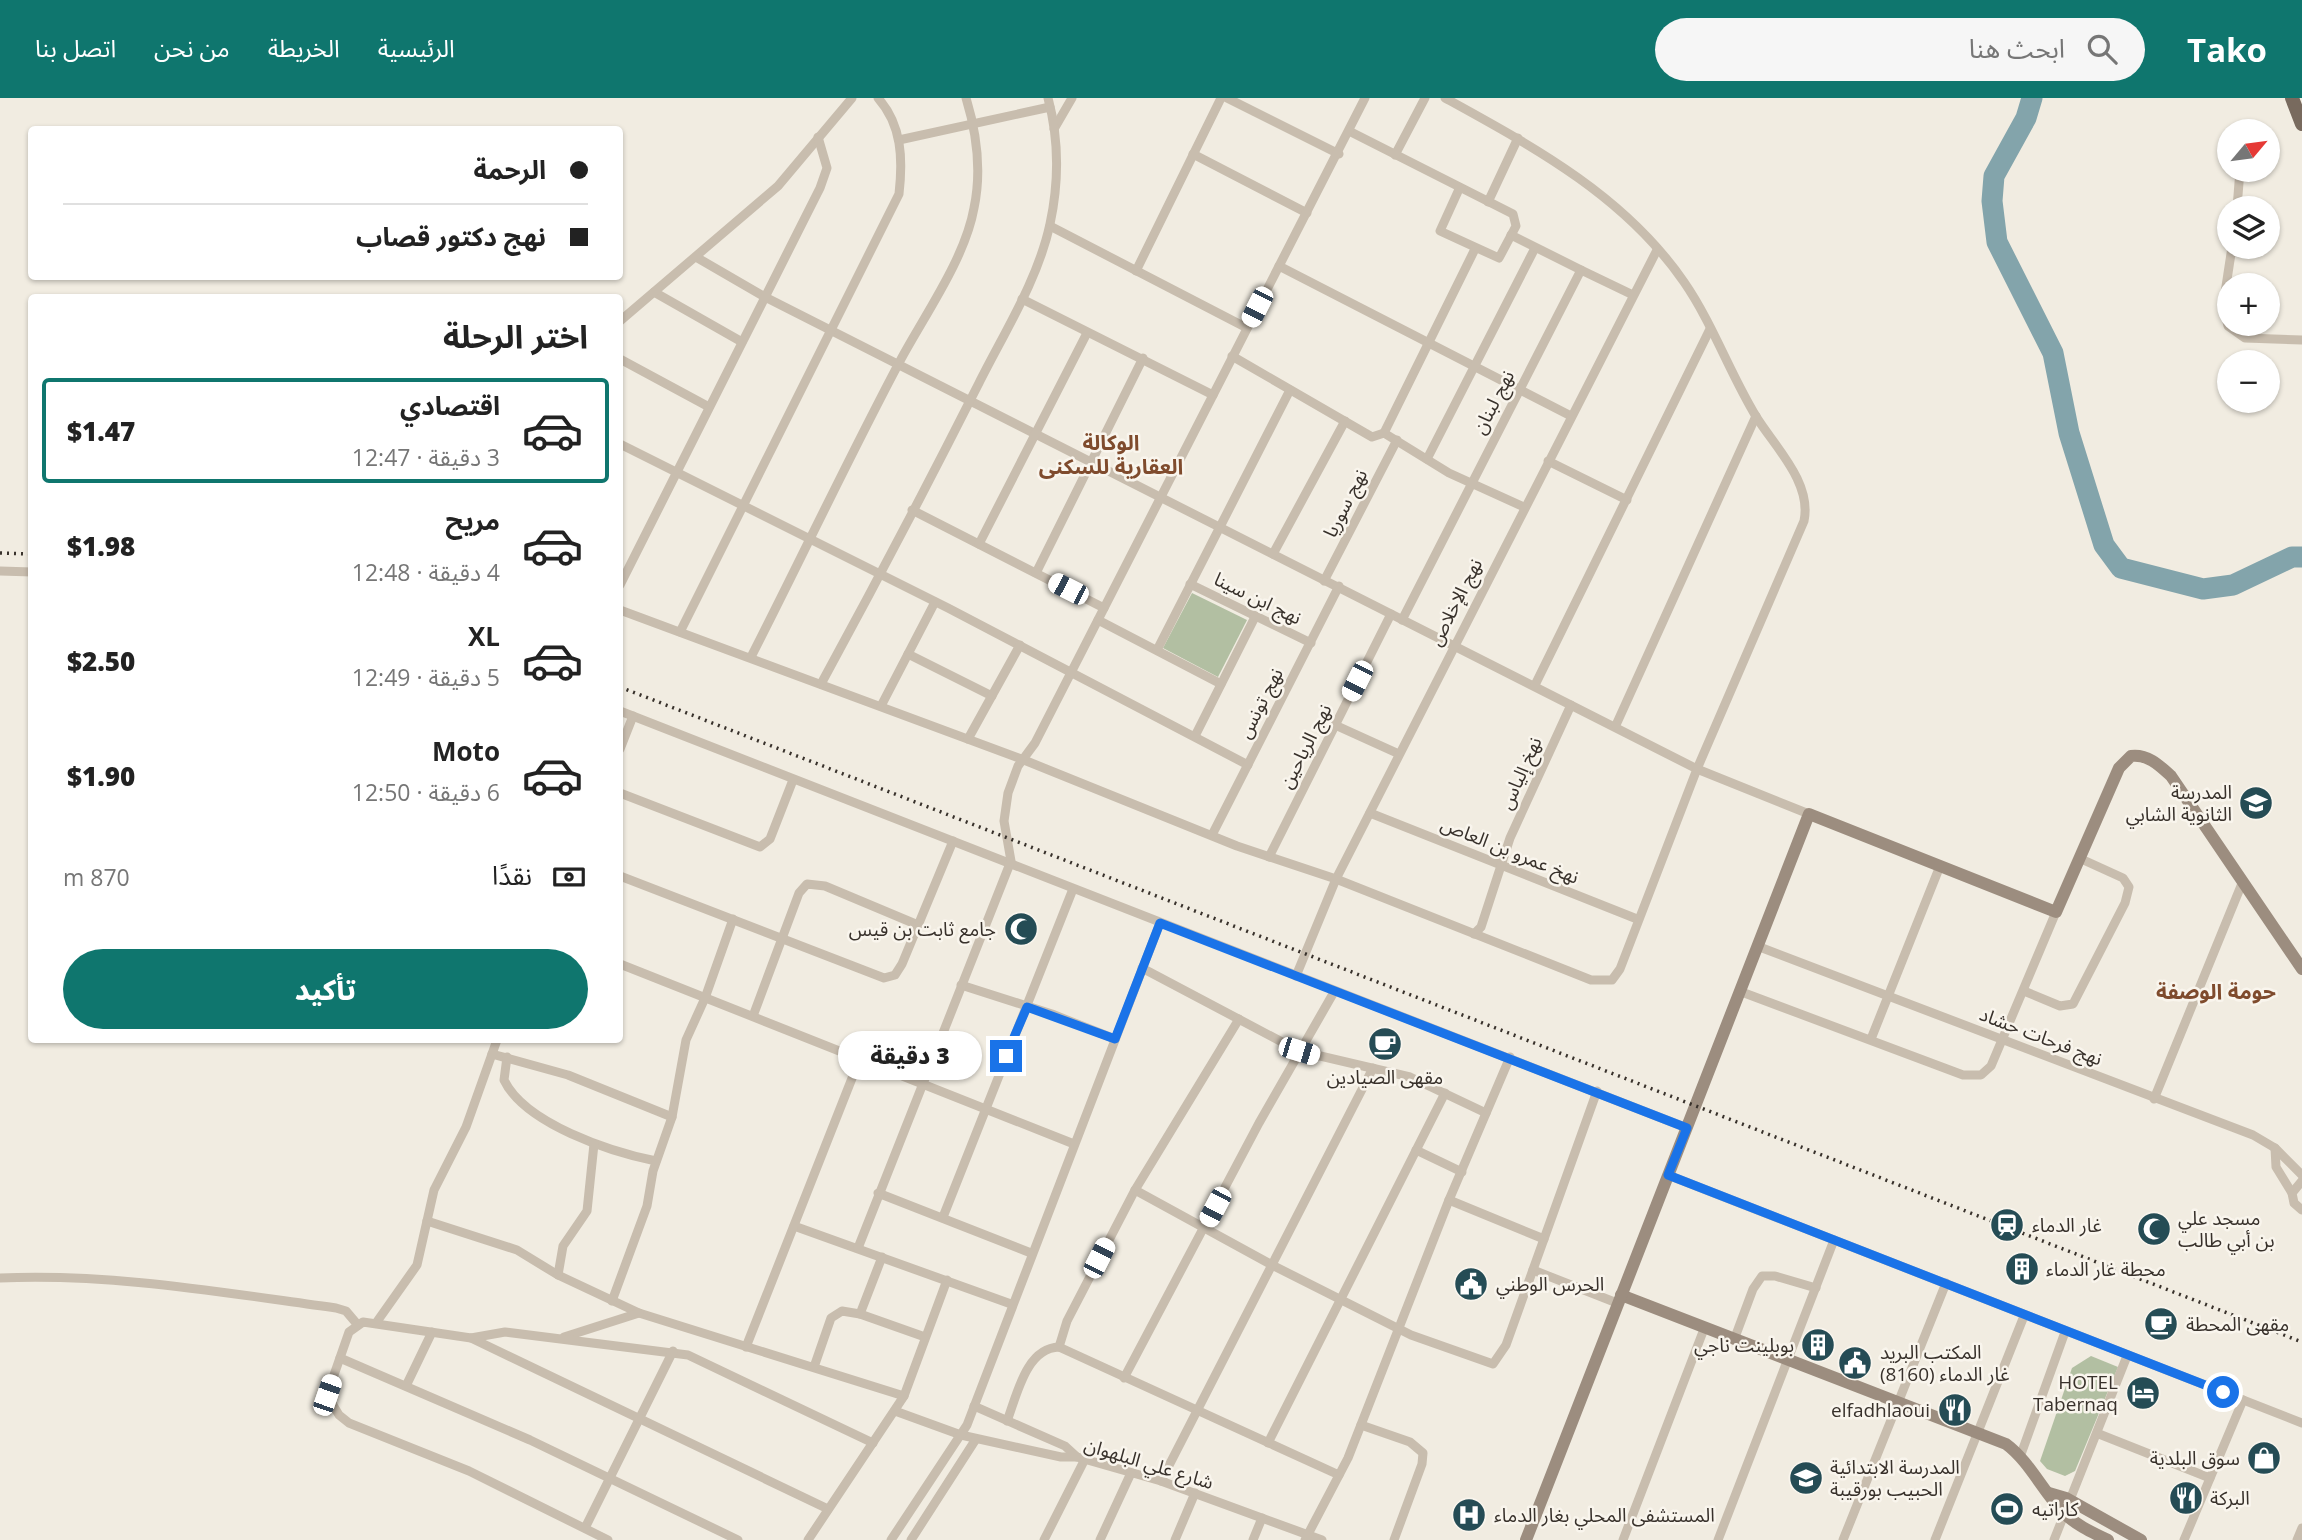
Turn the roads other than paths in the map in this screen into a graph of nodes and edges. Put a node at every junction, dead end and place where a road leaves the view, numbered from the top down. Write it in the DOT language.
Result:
graph roads {
  1 [pos="852,98"];
  2 [pos="878,98"];
  3 [pos="966,98"];
  4 [pos="1072,98"];
  5 [pos="1221,98"];
  6 [pos="1227,98"];
  7 [pos="1365,98"];
  8 [pos="1425,98"];
  9 [pos="1445,98"];
  10 [pos="2292,98"];
  11 [pos="1049,102"];
  12 [pos="2302,124"];
  13 [pos="974,125"];
  14 [pos="1054,129"];
  15 [pos="1349,131"];
  16 [pos="818,137"];
  17 [pos="1518,138"];
  18 [pos="899,139"];
  19 [pos="1193,154"];
  20 [pos="1339,154"];
  21 [pos="1395,155"];
  22 [pos="1460,187"];
  23 [pos="1488,202"];
  24 [pos="1307,213"];
  25 [pos="1050,226"];
  26 [pos="1511,235"];
  27 [pos="1535,247"];
  28 [pos="1475,249"];
  29 [pos="1657,250"];
  30 [pos="696,257"];
  31 [pos="2230,259"];
  32 [pos="1279,266"];
  33 [pos="1581,270"];
  34 [pos="1136,271"];
  35 [pos="654,292"];
  36 [pos="1633,295"];
  37 [pos="765,297"];
  38 [pos="1022,299"];
  39 [pos="623,318"];
  40 [pos="1247,328"];
  41 [pos="1710,329"];
  42 [pos="833,331"];
  43 [pos="1087,333"];
  44 [pos="2302,340"];
  45 [pos="742,342"];
  46 [pos="1428,342"];
  47 [pos="1232,356"];
  48 [pos="1143,359"];
  49 [pos="623,361"];
  50 [pos="898,364"];
  51 [pos="1475,367"];
  52 [pos="1290,390"];
  53 [pos="1519,390"];
  54 [pos="1213,395"];
  55 [pos="970,401"];
  56 [pos="709,407"];
  57 [pos="1571,416"];
  58 [pos="1756,416"];
  59 [pos="1345,421"];
  60 [pos="1384,433"];
  61 [pos="1037,435"];
  62 [pos="1397,440"];
  63 [pos="623,446"];
  64 [pos="1427,459"];
  65 [pos="1548,461"];
  66 [pos="1091,463"];
  67 [pos="675,472"];
  68 [pos="1472,482"];
  69 [pos="1161,497"];
  70 [pos="1627,500"];
  71 [pos="741,506"];
  72 [pos="1524,507"];
  73 [pos="912,510"];
  74 [pos="1220,527"];
  75 [pos="810,541"];
  76 [pos="979,544"];
  77 [pos="1273,554"];
  78 [pos="0,571"];
  79 [pos="28,572"];
  80 [pos="1036,572"];
  81 [pos="880,575"];
  82 [pos="623,579"];
  83 [pos="1324,581"];
  84 [pos="1190,584"];
  85 [pos="1339,586"];
  86 [pos="935,601"];
  87 [pos="1104,608"];
  88 [pos="623,611"];
  89 [pos="1391,614"];
  90 [pos="1255,617"];
  91 [pos="1098,620"];
  92 [pos="1402,621"];
  93 [pos="680,632"];
  94 [pos="1311,643"];
  95 [pos="1020,645"];
  96 [pos="1452,647"];
  97 [pos="1157,650"];
  98 [pos="908,654"];
  99 [pos="751,657"];
  100 [pos="1071,673"];
  101 [pos="821,684"];
  102 [pos="1221,684"];
  103 [pos="1535,685"];
  104 [pos="992,696"];
  105 [pos="1571,705"];
  106 [pos="881,706"];
  107 [pos="623,711"];
  108 [pos="633,716"];
  109 [pos="1335,725"];
  110 [pos="1616,725"];
  111 [pos="1195,736"];
  112 [pos="968,739"];
  113 [pos="623,741"];
  114 [pos="1399,754"];
  115 [pos="1024,760"];
  116 [pos="1248,765"];
  117 [pos="1697,769"];
  118 [pos="793,780"];
  119 [pos="623,794"];
  120 [pos="1370,813"];
  121 [pos="1809,814"];
  122 [pos="1212,835"];
  123 [pos="953,841"];
  124 [pos="1269,857"];
  125 [pos="2079,858"];
  126 [pos="1010,864"];
  127 [pos="1500,865"];
  128 [pos="1940,866"];
  129 [pos="623,877"];
  130 [pos="1336,880"];
  131 [pos="2243,880"];
  132 [pos="1073,889"];
  133 [pos="2056,912"];
  134 [pos="733,919"];
  135 [pos="1637,919"];
  136 [pos="1160,923"];
  137 [pos="918,925"];
  138 [pos="1475,934"];
  139 [pos="782,937"];
  140 [pos="1757,946"];
  141 [pos="623,965"];
  142 [pos="1142,968"];
  143 [pos="2302,969"];
  144 [pos="1296,976"];
  145 [pos="961,985"];
  146 [pos="1739,991"];
  147 [pos="2024,991"];
  148 [pos="1334,992"];
  149 [pos="1888,994"];
  150 [pos="705,999"];
  151 [pos="1027,1007"];
  152 [pos="753,1016"];
  153 [pos="1239,1019"];
  154 [pos="1115,1039"];
  155 [pos="1871,1039"];
  156 [pos="2002,1040"];
  157 [pos="496,1043"];
  158 [pos="1299,1051"];
  159 [pos="492,1054"];
  160 [pos="1510,1057"];
  161 [pos="507,1058"];
  162 [pos="860,1058"];
  163 [pos="1373,1068"];
  164 [pos="923,1082"];
  165 [pos="1597,1091"];
  166 [pos="1445,1093"];
  167 [pos="2154,1098"];
  168 [pos="985,1106"];
  169 [pos="1486,1113"];
  170 [pos="672,1117"];
  171 [pos="1687,1128"];
  172 [pos="1074,1143"];
  173 [pos="594,1144"];
  174 [pos="2275,1148"];
  175 [pos="1416,1150"];
  176 [pos="656,1161"];
  177 [pos="1462,1172"];
  178 [pos="1668,1175"];
  179 [pos="2302,1175"];
  180 [pos="2302,1181"];
  181 [pos="1135,1190"];
  182 [pos="878,1193"];
  183 [pos="2292,1193"];
  184 [pos="1449,1200"];
  185 [pos="2302,1211"];
  186 [pos="943,1217"];
  187 [pos="427,1221"];
  188 [pos="794,1226"];
  189 [pos="1204,1228"];
  190 [pos="1545,1239"];
  191 [pos="1834,1240"];
  192 [pos="858,1248"];
  193 [pos="1031,1253"];
  194 [pos="882,1257"];
  195 [pos="1272,1265"];
  196 [pos="1533,1270"];
  197 [pos="558,1275"];
  198 [pos="0,1278"];
  199 [pos="947,1280"];
  200 [pos="1946,1283"];
  201 [pos="1816,1288"];
  202 [pos="1339,1298"];
  203 [pos="1619,1299"];
  204 [pos="612,1301"];
  205 [pos="1011,1304"];
  206 [pos="639,1313"];
  207 [pos="860,1314"];
  208 [pos="2024,1316"];
  209 [pos="376,1323"];
  210 [pos="357,1324"];
  211 [pos="1398,1327"];
  212 [pos="1704,1329"];
  213 [pos="432,1332"];
  214 [pos="2065,1332"];
  215 [pos="925,1337"];
  216 [pos="471,1338"];
  217 [pos="559,1339"];
  218 [pos="1734,1340"];
  219 [pos="746,1347"];
  220 [pos="1059,1347"];
  221 [pos="673,1351"];
  222 [pos="2127,1356"];
  223 [pos="340,1357"];
  224 [pos="1788,1360"];
  225 [pos="814,1367"];
  226 [pos="1124,1378"];
  227 [pos="406,1386"];
  228 [pos="904,1396"];
  229 [pos="2243,1400"];
  230 [pos="1897,1402"];
  231 [pos="975,1406"];
  232 [pos="895,1411"];
  233 [pos="1196,1411"];
  234 [pos="639,1421"];
  235 [pos="1007,1421"];
  236 [pos="2302,1423"];
  237 [pos="1361,1425"];
  238 [pos="1977,1433"];
  239 [pos="2099,1434"];
  240 [pos="961,1435"];
  241 [pos="976,1438"];
  242 [pos="873,1443"];
  243 [pos="1268,1443"];
  244 [pos="2020,1457"];
  245 [pos="1081,1458"];
  246 [pos="1131,1474"];
  247 [pos="1339,1475"];
  248 [pos="610,1478"];
  249 [pos="2210,1478"];
  250 [pos="1161,1481"];
  251 [pos="1195,1493"];
  252 [pos="2049,1493"];
  253 [pos="2071,1502"];
  254 [pos="828,1509"];
  255 [pos="2066,1514"];
  256 [pos="1262,1518"];
  257 [pos="585,1528"];
  258 [pos="2302,1528"];
  259 [pos="1306,1537"];
  260 [pos="605,1539"];
  261 [pos="738,1540"];
  262 [pos="808,1540"];
  263 [pos="891,1540"];
  264 [pos="911,1540"];
  265 [pos="1044,1540"];
  266 [pos="1101,1540"];
  267 [pos="1176,1540"];
  268 [pos="1253,1540"];
  269 [pos="1322,1540"];
  270 [pos="1394,1540"];
  271 [pos="1526,1540"];
  272 [pos="1623,1540"];
  273 [pos="1718,1540"];
  274 [pos="1843,1540"];
  275 [pos="1935,1540"];
  276 [pos="2054,1540"];
  277 [pos="2108,1540"];
  278 [pos="2141,1540"];
  279 [pos="2184,1540"];
  280 [pos="2297,1540"];
  1 -- 16 [label="street"];
  2 -- 18 [label="street"];
  3 -- 13 [label="street"];
  4 -- 14 [label="street"];
  5 -- 19 [label="street"];
  6 -- 20 [label="street"];
  7 -- 15 [label="street"];
  8 -- 21 [label="street"];
  9 -- 17 [label="street"];
  10 -- 12 [label="main road"];
  11 -- 13 [label="street"];
  11 -- 14 [label="street"];
  13 -- 18 [label="street"];
  13 -- 50 [label="street"];
  14 -- 25 [label="street"];
  15 -- 20 [label="street"];
  15 -- 21 [label="street"];
  16 -- 30 [label="street"];
  16 -- 37 [label="street"];
  17 -- 23 [label="street"];
  17 -- 29 [label="street"];
  18 -- 42 [label="street"];
  19 -- 24 [label="street"];
  19 -- 34 [label="street"];
  20 -- 24 [label="street"];
  21 -- 22 [label="street"];
  22 -- 23 [label="street"];
  22 -- 28 [label="street"];
  23 -- 26 [label="street"];
  24 -- 32 [label="street"];
  25 -- 34 [label="street"];
  25 -- 38 [label="street"];
  26 -- 27 [label="street"];
  26 -- 28 [label="street"];
  27 -- 33 [label="street"];
  27 -- 51 [label="street"];
  28 -- 46 [label="street"];
  29 -- 36 [label="street, نهج الإخلاص"];
  29 -- 41 [label="street"];
  30 -- 35 [label="street"];
  30 -- 37 [label="street"];
  31 -- 44 [label="street"];
  32 -- 40 [label="street"];
  32 -- 46 [label="street"];
  33 -- 36 [label="street"];
  33 -- 53 [label="street, نهج لبنان"];
  34 -- 40 [label="street"];
  35 -- 39 [label="street"];
  35 -- 45 [label="street"];
  36 -- 57 [label="street, نهج الإخلاص"];
  37 -- 42 [label="street"];
  37 -- 45 [label="street"];
  38 -- 43 [label="street"];
  38 -- 55 [label="street"];
  40 -- 47 [label="street"];
  41 -- 58 [label="street"];
  41 -- 70 [label="street"];
  42 -- 50 [label="street"];
  42 -- 71 [label="street"];
  43 -- 48 [label="street"];
  43 -- 61 [label="street"];
  45 -- 56 [label="street"];
  46 -- 51 [label="street"];
  46 -- 60 [label="street"];
  47 -- 52 [label="street"];
  47 -- 54 [label="street"];
  48 -- 54 [label="street"];
  48 -- 66 [label="street"];
  49 -- 56 [label="street"];
  50 -- 55 [label="street"];
  50 -- 75 [label="street"];
  51 -- 53 [label="street"];
  51 -- 64 [label="street"];
  52 -- 59 [label="street"];
  52 -- 74 [label="street"];
  53 -- 57 [label="street"];
  53 -- 68 [label="street, نهج لبنان"];
  54 -- 69 [label="street"];
  55 -- 61 [label="street"];
  55 -- 73 [label="street"];
  56 -- 67 [label="street"];
  57 -- 65 [label="street, نهج الإخلاص"];
  58 -- 110 [label="street"];
  58 -- 117 [label="street"];
  59 -- 60 [label="street"];
  59 -- 77 [label="street"];
  60 -- 62 [label="street"];
  61 -- 66 [label="street"];
  61 -- 76 [label="street"];
  62 -- 64 [label="street"];
  62 -- 83 [label="street, نهج سوريا"];
  63 -- 67 [label="street"];
  64 -- 68 [label="street"];
  65 -- 70 [label="street"];
  65 -- 72 [label="street, نهج الإخلاص"];
  66 -- 69 [label="street"];
  66 -- 80 [label="street"];
  67 -- 71 [label="street"];
  67 -- 82 [label="street"];
  68 -- 72 [label="street"];
  68 -- 92 [label="street, نهج لبنان"];
  69 -- 74 [label="street"];
  69 -- 87 [label="street"];
  70 -- 103 [label="street"];
  71 -- 75 [label="street"];
  71 -- 93 [label="street"];
  72 -- 96 [label="street, نهج الإخلاص"];
  73 -- 76 [label="street"];
  73 -- 81 [label="street"];
  74 -- 77 [label="street"];
  74 -- 84 [label="street"];
  75 -- 81 [label="street"];
  75 -- 99 [label="street"];
  76 -- 80 [label="street"];
  77 -- 83 [label="street"];
  78 -- 79 [label="street"];
  80 -- 87 [label="street"];
  81 -- 86 [label="street"];
  81 -- 101 [label="street"];
  83 -- 85 [label="street"];
  84 -- 90 [label="street, نهج ابن سينا"];
  84 -- 97 [label="street"];
  85 -- 89 [label="street"];
  85 -- 94 [label="street, نهج تونس"];
  86 -- 95 [label="street"];
  86 -- 98 [label="street"];
  87 -- 91 [label="street"];
  88 -- 93 [label="street"];
  89 -- 92 [label="street"];
  89 -- 109 [label="street, نهج الرياحين"];
  90 -- 94 [label="street, نهج ابن سينا"];
  90 -- 102 [label="street"];
  91 -- 97 [label="street"];
  91 -- 100 [label="street"];
  92 -- 96 [label="street"];
  93 -- 99 [label="street"];
  94 -- 116 [label="street, نهج تونس"];
  95 -- 100 [label="street"];
  95 -- 104 [label="street"];
  96 -- 103 [label="street"];
  96 -- 114 [label="street, نهج الإخلاص"];
  97 -- 102 [label="street"];
  98 -- 104 [label="street"];
  98 -- 106 [label="street"];
  99 -- 101 [label="street"];
  100 -- 111 [label="street"];
  100 -- 115 [label="street"];
  101 -- 106 [label="street"];
  102 -- 111 [label="street"];
  103 -- 105 [label="street"];
  104 -- 112 [label="street"];
  105 -- 110 [label="street"];
  105 -- 127 [label="street, نهخ إلياس"];
  106 -- 112 [label="street"];
  107 -- 108 [label="street"];
  108 -- 113 [label="street"];
  108 -- 118 [label="street"];
  109 -- 114 [label="street"];
  109 -- 124 [label="street, نهج الرياحين"];
  110 -- 117 [label="street"];
  111 -- 116 [label="street"];
  112 -- 115 [label="street"];
  114 -- 120 [label="street, نهج الإخلاص"];
  115 -- 122 [label="street"];
  115 -- 126 [label="street"];
  116 -- 122 [label="street, نهج تونس"];
  117 -- 121 [label="street"];
  117 -- 135 [label="street"];
  118 -- 119 [label="street"];
  118 -- 123 [label="street"];
  120 -- 127 [label="street, نهخ عمرو بن العاص"];
  120 -- 130 [label="street, نهج الإخلاص"];
  121 -- 128 [label="street"];
  121 -- 140 [label="street"];
  122 -- 124 [label="street"];
  123 -- 126 [label="street"];
  123 -- 137 [label="street"];
  124 -- 130 [label="street"];
  125 -- 131 [label="street"];
  125 -- 133 [label="street"];
  125 -- 147 [label="street"];
  126 -- 132 [label="street"];
  126 -- 145 [label="street"];
  127 -- 135 [label="street, نهخ عمرو بن العاص"];
  127 -- 138 [label="street, نهخ إلياس"];
  128 -- 133 [label="street"];
  128 -- 149 [label="street"];
  129 -- 134 [label="street"];
  130 -- 138 [label="street"];
  130 -- 144 [label="street, نهج الإخلاص"];
  131 -- 143 [label="street"];
  131 -- 167 [label="street"];
  132 -- 136 [label="street"];
  132 -- 151 [label="street"];
  133 -- 147 [label="street"];
  134 -- 139 [label="street"];
  134 -- 150 [label="street"];
  135 -- 138 [label="street"];
  136 -- 142 [label="street"];
  136 -- 144 [label="street"];
  137 -- 139 [label="street"];
  137 -- 139 [label="street"];
  139 -- 152 [label="street"];
  140 -- 146 [label="street"];
  140 -- 149 [label="street, نهج فرحات حشاد"];
  141 -- 150 [label="street"];
  142 -- 153 [label="street"];
  142 -- 154 [label="street"];
  144 -- 148 [label="street"];
  145 -- 151 [label="street"];
  145 -- 164 [label="street"];
  146 -- 155 [label="street"];
  146 -- 171 [label="street"];
  147 -- 156 [label="street"];
  148 -- 158 [label="street"];
  148 -- 160 [label="street"];
  149 -- 155 [label="street"];
  149 -- 156 [label="street, نهج فرحات حشاد"];
  150 -- 152 [label="street"];
  150 -- 170 [label="street"];
  151 -- 154 [label="street"];
  151 -- 168 [label="street"];
  152 -- 162 [label="street"];
  153 -- 158 [label="street"];
  153 -- 181 [label="street"];
  154 -- 172 [label="street"];
  155 -- 156 [label="street"];
  156 -- 167 [label="street, نهج فرحات حشاد"];
  157 -- 159 [label="street"];
  158 -- 163 [label="street"];
  158 -- 189 [label="street"];
  159 -- 161 [label="street"];
  159 -- 187 [label="street"];
  160 -- 165 [label="street"];
  160 -- 169 [label="street"];
  161 -- 170 [label="street"];
  161 -- 173 [label="street"];
  162 -- 164 [label="street"];
  162 -- 188 [label="street"];
  163 -- 166 [label="street"];
  163 -- 195 [label="street"];
  164 -- 168 [label="street"];
  164 -- 182 [label="street"];
  165 -- 171 [label="street"];
  165 -- 190 [label="street"];
  166 -- 169 [label="street"];
  166 -- 175 [label="street"];
  167 -- 174 [label="street, نهج فرحات حشاد"];
  168 -- 172 [label="street"];
  168 -- 186 [label="street"];
  169 -- 177 [label="street"];
  170 -- 176 [label="street"];
  171 -- 178 [label="street"];
  172 -- 193 [label="street"];
  173 -- 176 [label="street"];
  173 -- 197 [label="street"];
  174 -- 179 [label="street, نهج فرحات حشاد"];
  174 -- 183 [label="street"];
  175 -- 177 [label="street"];
  175 -- 202 [label="street"];
  176 -- 204 [label="street"];
  177 -- 184 [label="street"];
  178 -- 191 [label="street"];
  178 -- 203 [label="street"];
  180 -- 183 [label="street"];
  181 -- 189 [label="street"];
  181 -- 220 [label="street"];
  182 -- 186 [label="street"];
  182 -- 192 [label="street"];
  183 -- 185 [label="street"];
  184 -- 190 [label="street"];
  184 -- 211 [label="street"];
  186 -- 193 [label="street"];
  187 -- 197 [label="street"];
  187 -- 209 [label="street"];
  188 -- 192 [label="street"];
  188 -- 219 [label="street"];
  189 -- 195 [label="street"];
  189 -- 226 [label="street"];
  190 -- 196 [label="street"];
  191 -- 200 [label="street"];
  191 -- 201 [label="street"];
  192 -- 194 [label="street"];
  193 -- 205 [label="street"];
  194 -- 199 [label="street"];
  194 -- 207 [label="street"];
  195 -- 202 [label="street"];
  195 -- 233 [label="street"];
  196 -- 203 [label="street"];
  196 -- 211 [label="street"];
  197 -- 204 [label="street"];
  198 -- 210 [label="street"];
  199 -- 205 [label="street"];
  199 -- 215 [label="street"];
  200 -- 208 [label="street"];
  200 -- 230 [label="street"];
  201 -- 218 [label="street"];
  201 -- 224 [label="street"];
  202 -- 211 [label="street"];
  202 -- 243 [label="street"];
  203 -- 212 [label="street"];
  203 -- 271 [label="street"];
  204 -- 206 [label="street"];
  205 -- 231 [label="street"];
  206 -- 217 [label="street"];
  206 -- 219 [label="street"];
  207 -- 215 [label="street"];
  207 -- 225 [label="street"];
  208 -- 214 [label="street"];
  208 -- 238 [label="street"];
  209 -- 210 [label="street"];
  209 -- 213 [label="street"];
  210 -- 223 [label="street"];
  211 -- 237 [label="street"];
  212 -- 218 [label="street"];
  212 -- 272 [label="street"];
  213 -- 216 [label="street"];
  213 -- 227 [label="street"];
  214 -- 222 [label="street"];
  214 -- 244 [label="street"];
  215 -- 228 [label="street"];
  216 -- 217 [label="street"];
  216 -- 234 [label="street"];
  217 -- 221 [label="street"];
  218 -- 224 [label="street"];
  219 -- 225 [label="street"];
  220 -- 226 [label="street"];
  220 -- 235 [label="street"];
  221 -- 234 [label="street"];
  221 -- 242 [label="street"];
  222 -- 229 [label="street"];
  222 -- 239 [label="street"];
  223 -- 227 [label="street"];
  223 -- 257 [label="street"];
  224 -- 230 [label="street"];
  224 -- 273 [label="street"];
  225 -- 228 [label="street"];
  226 -- 233 [label="street"];
  227 -- 248 [label="street"];
  228 -- 232 [label="street"];
  229 -- 236 [label="street"];
  229 -- 249 [label="street"];
  230 -- 238 [label="street"];
  230 -- 274 [label="street"];
  231 -- 235 [label="street"];
  231 -- 240 [label="street"];
  232 -- 240 [label="street, شارع علي البلهوان"];
  232 -- 242 [label="street"];
  233 -- 243 [label="street"];
  233 -- 250 [label="street"];
  234 -- 248 [label="street"];
  234 -- 254 [label="street"];
  235 -- 245 [label="street"];
  237 -- 247 [label="street"];
  237 -- 270 [label="street"];
  238 -- 244 [label="street"];
  238 -- 275 [label="street"];
  239 -- 249 [label="street"];
  239 -- 253 [label="street"];
  240 -- 241 [label="street, شارع علي البلهوان"];
  240 -- 263 [label="street"];
  241 -- 245 [label="street, شارع علي البلهوان"];
  241 -- 264 [label="street"];
  242 -- 254 [label="street"];
  243 -- 247 [label="street"];
  244 -- 252 [label="street"];
  245 -- 246 [label="street, شارع علي البلهوان"];
  245 -- 265 [label="street"];
  246 -- 250 [label="street, شارع علي البلهوان"];
  246 -- 266 [label="street"];
  247 -- 259 [label="street"];
  248 -- 257 [label="street"];
  248 -- 261 [label="street"];
  249 -- 279 [label="street"];
  250 -- 251 [label="street, شارع علي البلهوان"];
  251 -- 256 [label="street, شارع علي البلهوان"];
  251 -- 267 [label="street"];
  252 -- 253 [label="street"];
  252 -- 255 [label="street"];
  253 -- 255 [label="street"];
  253 -- 278 [label="street"];
  254 -- 262 [label="street"];
  255 -- 276 [label="street"];
  255 -- 277 [label="street"];
  256 -- 259 [label="street, شارع علي البلهوان"];
  256 -- 268 [label="street"];
  257 -- 260 [label="street"];
  258 -- 280 [label="street"];
  259 -- 269 [label="street, شارع علي البلهوان"];
}
